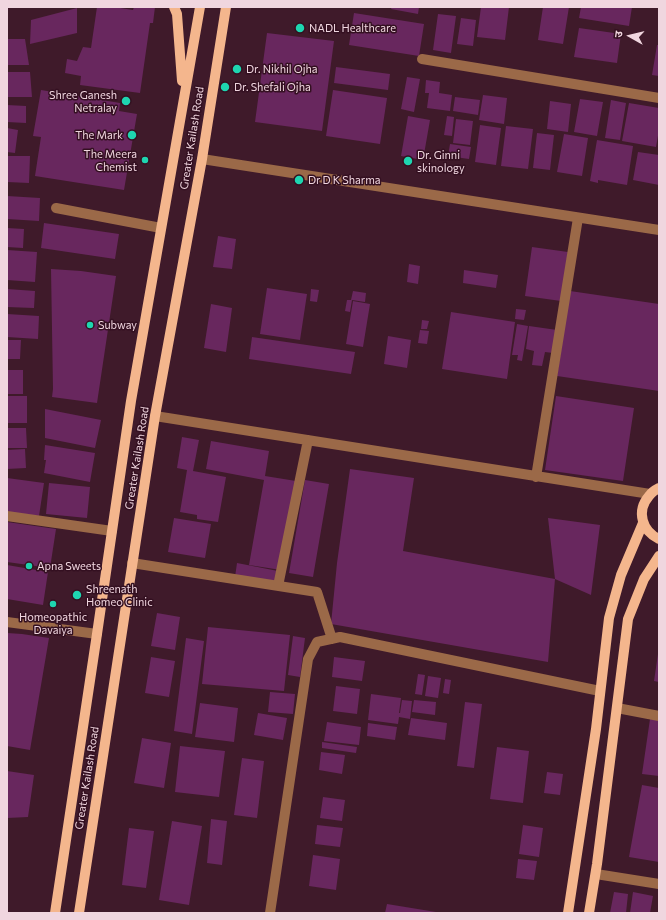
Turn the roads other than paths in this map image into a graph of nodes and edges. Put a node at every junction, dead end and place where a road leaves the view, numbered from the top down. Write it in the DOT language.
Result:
graph roads {
  1 [pos="174,7"];
  2 [pos="200,7"];
  3 [pos="226,7"];
  4 [pos="422,59"];
  5 [pos="184,95"];
  6 [pos="659,98"];
  7 [pos="202,159"];
  8 [pos="56,208"];
  9 [pos="578,218"];
  10 [pos="161,228"];
  11 [pos="659,230"];
  12 [pos="155,416"];
  13 [pos="308,440"];
  14 [pos="536,477"];
  15 [pos="659,488"];
  16 [pos="650,494"];
  17 [pos="7,516"];
  18 [pos="643,523"];
  19 [pos="112,531"];
  20 [pos="659,539"];
  21 [pos="659,556"];
  22 [pos="132,563"];
  23 [pos="278,586"];
  24 [pos="7,622"];
  25 [pos="97,634"];
  26 [pos="332,639"];
  27 [pos="600,691"];
  28 [pos="617,708"];
  29 [pos="659,716"];
  30 [pos="596,874"];
  31 [pos="659,884"];
  32 [pos="55,913"];
  33 [pos="79,913"];
  34 [pos="270,913"];
  35 [pos="568,913"];
  36 [pos="589,913"];
  1 -- 5 [label="main road"];
  2 -- 5 [label="main road, Greater Kailash Road"];
  3 -- 7 [label="main road, Greater Kailash Road"];
  4 -- 6 [label="street"];
  5 -- 10 [label="main road, Greater Kailash Road"];
  7 -- 9 [label="street"];
  7 -- 12 [label="main road, Greater Kailash Road"];
  8 -- 10 [label="street"];
  9 -- 11 [label="street"];
  9 -- 14 [label="street"];
  10 -- 19 [label="main road, Greater Kailash Road"];
  12 -- 13 [label="street"];
  12 -- 22 [label="main road, Greater Kailash Road"];
  13 -- 14 [label="street"];
  13 -- 23 [label="street"];
  14 -- 16 [label="street"];
  15 -- 16 [label="main road"];
  16 -- 18 [label="main road"];
  17 -- 19 [label="street"];
  18 -- 20 [label="main road"];
  18 -- 27 [label="main road"];
  19 -- 25 [label="main road, Greater Kailash Road"];
  21 -- 28 [label="main road"];
  22 -- 23 [label="street"];
  22 -- 33 [label="main road, Greater Kailash Road"];
  23 -- 26 [label="street"];
  24 -- 25 [label="street"];
  25 -- 32 [label="main road, Greater Kailash Road"];
  26 -- 27 [label="street"];
  26 -- 34 [label="street"];
  27 -- 35 [label="main road"];
  28 -- 29 [label="street"];
  28 -- 30 [label="main road"];
  30 -- 31 [label="street"];
  30 -- 36 [label="main road"];
}
